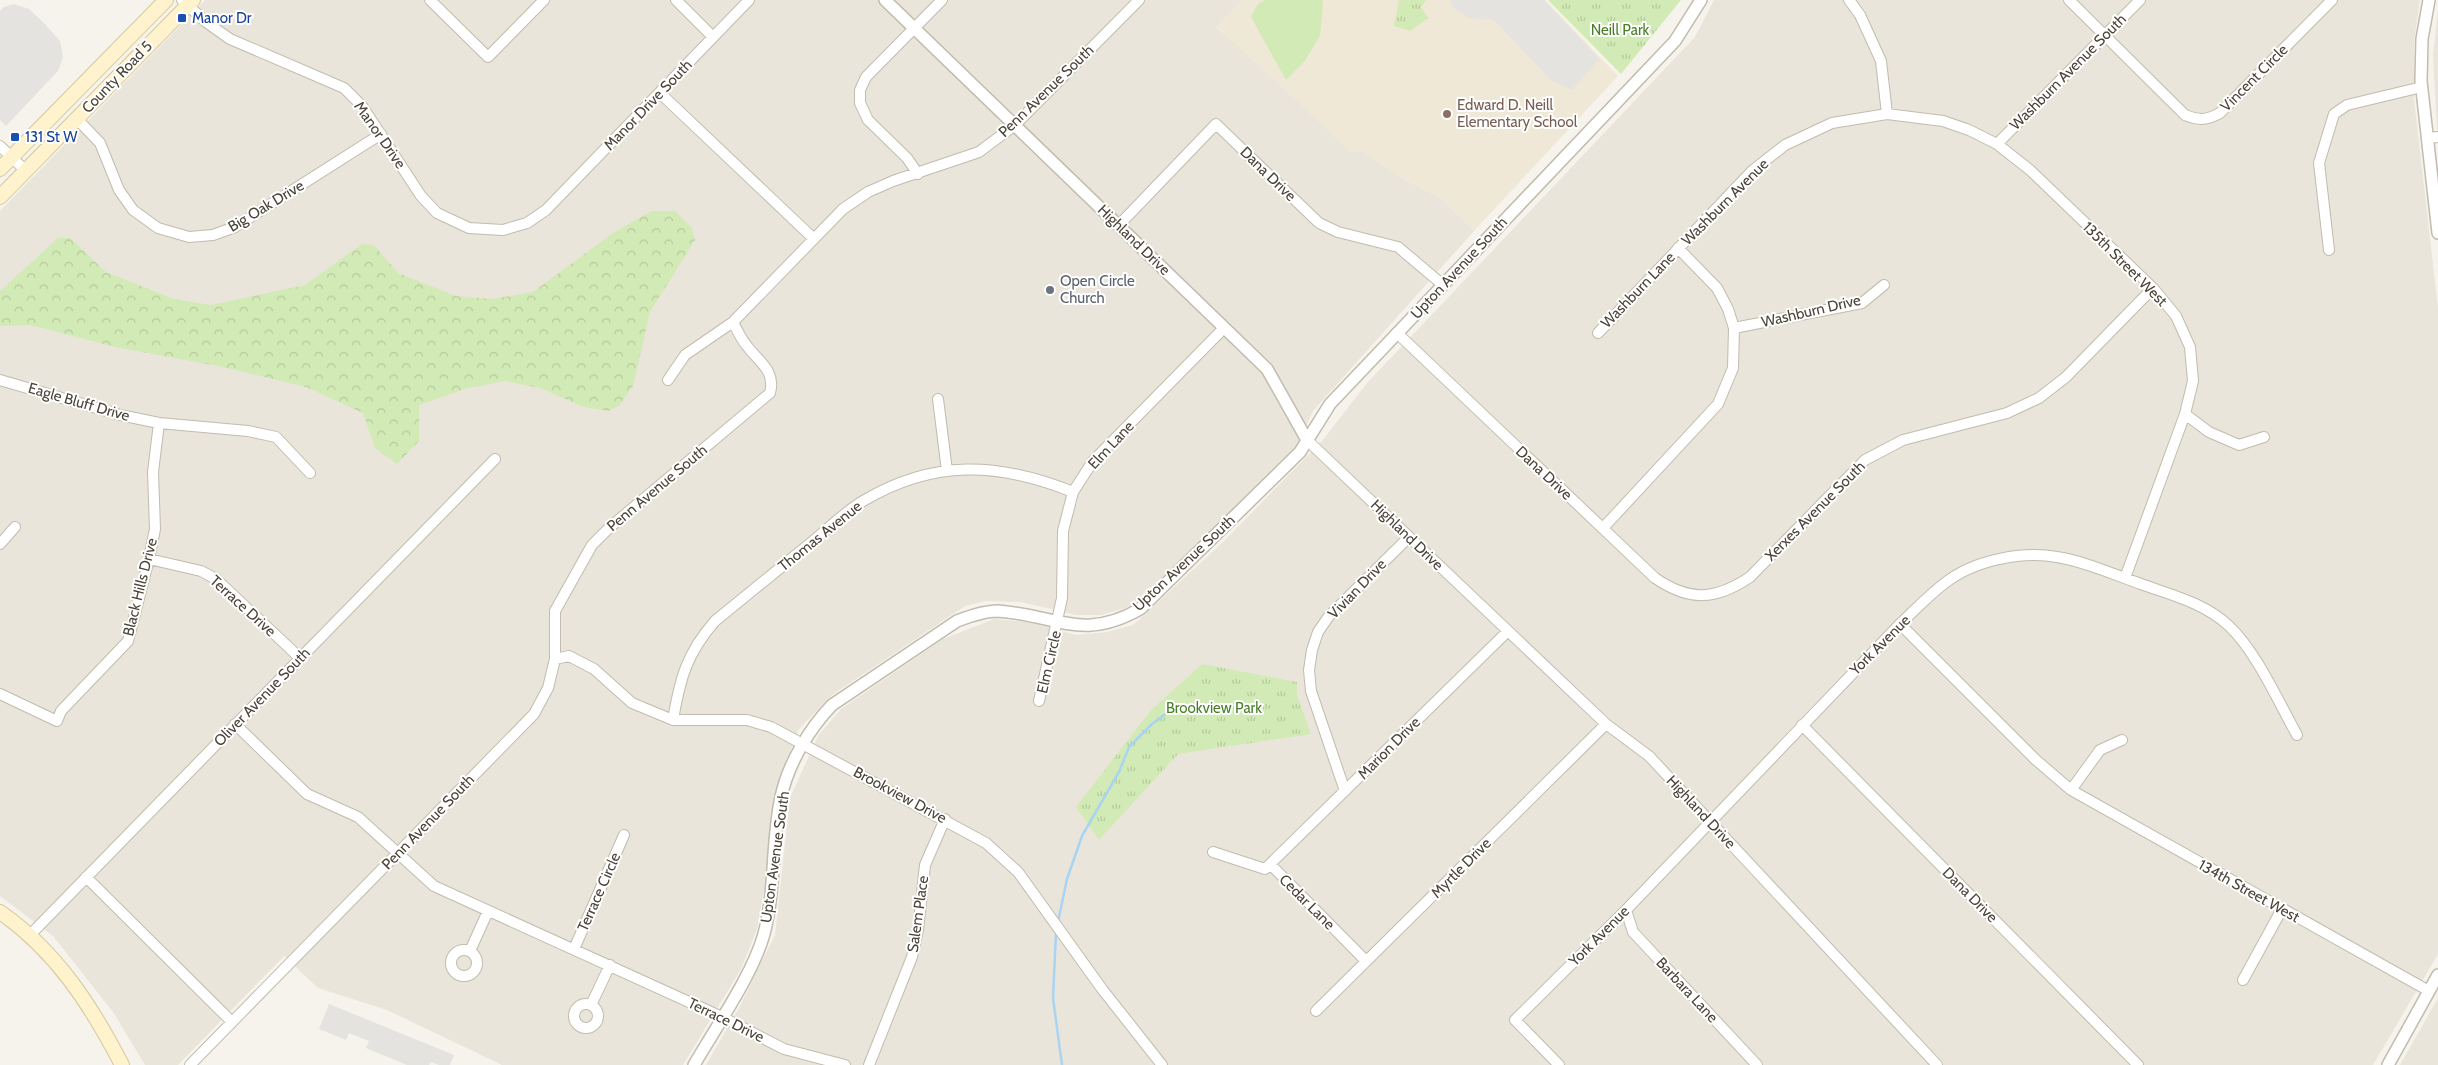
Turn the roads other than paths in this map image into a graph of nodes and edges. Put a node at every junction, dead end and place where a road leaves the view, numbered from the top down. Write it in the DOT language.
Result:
graph roads {
  1 [pos="166,0"];
  2 [pos="430,0"];
  3 [pos="544,0"];
  4 [pos="676,0"];
  5 [pos="749,0"];
  6 [pos="885,0"];
  7 [pos="942,0"];
  8 [pos="1139,0"];
  9 [pos="1701,0"];
  10 [pos="1849,0"];
  11 [pos="2070,0"];
  12 [pos="2140,0"];
  13 [pos="2332,0"];
  14 [pos="2429,0"];
  15 [pos="187,2"];
  16 [pos="914,28"];
  17 [pos="2105,35"];
  18 [pos="713,37"];
  19 [pos="2422,87"];
  20 [pos="660,93"];
  21 [pos="1887,114"];
  22 [pos="77,119"];
  23 [pos="1015,125"];
  24 [pos="381,134"];
  25 [pos="2433,138"];
  26 [pos="1997,144"];
  27 [pos="0,146"];
  28 [pos="12,157"];
  29 [pos="0,169"];
  30 [pos="26,171"];
  31 [pos="918,174"];
  32 [pos="0,197"];
  33 [pos="546,210"];
  34 [pos="1119,225"];
  35 [pos="2438,232"];
  36 [pos="814,239"];
  37 [pos="1678,248"];
  38 [pos="2329,250"];
  39 [pos="1443,285"];
  40 [pos="1884,285"];
  41 [pos="2152,288"];
  42 [pos="733,322"];
  43 [pos="1224,328"];
  44 [pos="1734,328"];
  45 [pos="1397,333"];
  46 [pos="1598,333"];
  47 [pos="0,380"];
  48 [pos="668,380"];
  49 [pos="938,399"];
  50 [pos="2185,414"];
  51 [pos="159,423"];
  52 [pos="2264,437"];
  53 [pos="1307,440"];
  54 [pos="495,459"];
  55 [pos="947,470"];
  56 [pos="310,473"];
  57 [pos="1073,492"];
  58 [pos="15,527"];
  59 [pos="1602,528"];
  60 [pos="1409,537"];
  61 [pos="0,544"];
  62 [pos="149,559"];
  63 [pos="2125,578"];
  64 [pos="1671,589"];
  65 [pos="1058,622"];
  66 [pos="1900,624"];
  67 [pos="1508,631"];
  68 [pos="300,658"];
  69 [pos="555,659"];
  70 [pos="0,694"];
  71 [pos="1040,701"];
  72 [pos="673,720"];
  73 [pos="235,724"];
  74 [pos="1606,724"];
  75 [pos="1802,725"];
  76 [pos="2297,736"];
  77 [pos="2122,740"];
  78 [pos="804,743"];
  79 [pos="2070,790"];
  80 [pos="1345,791"];
  81 [pos="945,819"];
  82 [pos="1710,822"];
  83 [pos="624,836"];
  84 [pos="1213,852"];
  85 [pos="397,853"];
  86 [pos="1270,865"];
  87 [pos="86,877"];
  88 [pos="1626,910"];
  89 [pos="2282,910"];
  90 [pos="488,911"];
  91 [pos="0,912"];
  92 [pos="30,935"];
  93 [pos="574,949"];
  94 [pos="470,951"];
  95 [pos="1366,961"];
  96 [pos="610,966"];
  97 [pos="2438,975"];
  98 [pos="2243,980"];
  99 [pos="2429,991"];
  100 [pos="592,1005"];
  101 [pos="1316,1011"];
  102 [pos="722,1017"];
  103 [pos="232,1022"];
  104 [pos="122,1065"];
  105 [pos="190,1065"];
  106 [pos="694,1065"];
  107 [pos="845,1065"];
  108 [pos="869,1065"];
  109 [pos="1162,1065"];
  110 [pos="1559,1065"];
  111 [pos="1757,1065"];
  112 [pos="1937,1065"];
  113 [pos="2138,1065"];
  114 [pos="2388,1065"];
  1 -- 28 [label="main road, County Road 5"];
  2 -- 3 [label="street"];
  4 -- 18 [label="street"];
  5 -- 18 [label="street, Manor Drive South"];
  6 -- 16 [label="street, Highland Drive"];
  7 -- 16 [label="street"];
  8 -- 23 [label="street, Penn Avenue South"];
  9 -- 39 [label="street, Upton Avenue South"];
  10 -- 21 [label="street"];
  11 -- 17 [label="street, Vincent Circle"];
  12 -- 17 [label="street, Washburn Avenue South"];
  13 -- 17 [label="street, Vincent Circle"];
  14 -- 19 [label="street"];
  15 -- 22 [label="main road, County Road 5"];
  15 -- 24 [label="street, Manor Drive"];
  16 -- 23 [label="street, Highland Drive"];
  16 -- 31 [label="street"];
  17 -- 26 [label="street, Washburn Avenue South"];
  18 -- 20 [label="street, Manor Drive South"];
  19 -- 25 [label="street"];
  19 -- 38 [label="street"];
  20 -- 33 [label="street, Manor Drive South"];
  20 -- 36 [label="street"];
  21 -- 26 [label="street, Washburn Avenue"];
  21 -- 37 [label="street, Washburn Avenue"];
  22 -- 24 [label="street, Big Oak Drive"];
  22 -- 30 [label="main road, County Road 5"];
  23 -- 31 [label="street, Penn Avenue South"];
  23 -- 34 [label="street, Highland Drive"];
  24 -- 33 [label="street, Manor Drive"];
  25 -- 35 [label="street"];
  26 -- 41 [label="street, 135th Street West"];
  27 -- 28 [label="street"];
  28 -- 29 [label="main road, County Road 5"];
  28 -- 30 [label="street"];
  30 -- 32 [label="main road, County Road 5"];
  31 -- 36 [label="street, Penn Avenue South"];
  34 -- 39 [label="street, Dana Drive"];
  34 -- 43 [label="street, Highland Drive"];
  36 -- 42 [label="street, Penn Avenue South"];
  37 -- 44 [label="street"];
  37 -- 46 [label="street, Washburn Lane"];
  39 -- 45 [label="street, Upton Avenue South"];
  40 -- 44 [label="street, Washburn Drive"];
  41 -- 50 [label="street, 135th Street West"];
  41 -- 64 [label="street, Xerxes Avenue South"];
  42 -- 48 [label="street"];
  42 -- 69 [label="street, Penn Avenue South"];
  43 -- 53 [label="street, Highland Drive"];
  43 -- 57 [label="street, Elm Lane"];
  44 -- 59 [label="street"];
  45 -- 53 [label="street, Upton Avenue South"];
  45 -- 59 [label="street, Dana Drive"];
  47 -- 51 [label="street, Eagle Bluff Drive"];
  49 -- 55 [label="street"];
  50 -- 52 [label="street"];
  50 -- 63 [label="street, 135th Street West"];
  51 -- 56 [label="street, Eagle Bluff Drive"];
  51 -- 62 [label="street, Black Hills Drive"];
  53 -- 60 [label="street, Highland Drive"];
  53 -- 65 [label="street, Upton Avenue South"];
  54 -- 68 [label="street, Oliver Avenue South"];
  55 -- 57 [label="street, Thomas Avenue"];
  55 -- 72 [label="street, Thomas Avenue"];
  57 -- 65 [label="street, Elm Lane"];
  58 -- 61 [label="street"];
  59 -- 64 [label="street, Dana Drive"];
  60 -- 67 [label="street, Highland Drive"];
  60 -- 80 [label="street, Vivian Drive"];
  62 -- 68 [label="street, Terrace Drive"];
  62 -- 70 [label="street, Black Hills Drive"];
  63 -- 66 [label="street, York Avenue"];
  63 -- 76 [label="street, York Avenue"];
  65 -- 71 [label="street, Elm Circle"];
  65 -- 78 [label="street, Upton Avenue South"];
  66 -- 75 [label="street, York Avenue"];
  66 -- 79 [label="street, 134th Street West"];
  67 -- 74 [label="street, Highland Drive"];
  67 -- 80 [label="street, Marion Drive"];
  68 -- 73 [label="street, Oliver Avenue South"];
  69 -- 72 [label="street, Brookview Drive"];
  69 -- 85 [label="street, Penn Avenue South"];
  72 -- 78 [label="street, Brookview Drive"];
  73 -- 85 [label="street, Terrace Drive"];
  73 -- 87 [label="street, Oliver Avenue South"];
  74 -- 82 [label="street, Highland Drive"];
  74 -- 95 [label="street, Myrtle Drive"];
  75 -- 82 [label="street, York Avenue"];
  75 -- 113 [label="street, Dana Drive"];
  77 -- 79 [label="street"];
  78 -- 81 [label="street, Brookview Drive"];
  78 -- 102 [label="street, Upton Avenue South"];
  79 -- 89 [label="street, 134th Street West"];
  80 -- 86 [label="street, Marion Drive"];
  81 -- 108 [label="street, Salem Place"];
  81 -- 109 [label="street, Brookview Drive"];
  82 -- 88 [label="street, York Avenue"];
  82 -- 112 [label="street, Highland Drive"];
  83 -- 93 [label="street, Terrace Circle"];
  84 -- 86 [label="street, Cedar Lane"];
  85 -- 90 [label="street, Terrace Drive"];
  85 -- 103 [label="street, Penn Avenue South"];
  86 -- 95 [label="street, Cedar Lane"];
  87 -- 92 [label="street, Oliver Avenue South"];
  87 -- 103 [label="street"];
  88 -- 110 [label="street, York Avenue"];
  88 -- 111 [label="street, Barbara Lane"];
  89 -- 98 [label="street"];
  89 -- 99 [label="street, 134th Street West"];
  90 -- 93 [label="street, Terrace Drive"];
  90 -- 94 [label="street"];
  91 -- 92 [label="main road"];
  92 -- 104 [label="main road"];
  93 -- 96 [label="street, Terrace Drive"];
  95 -- 101 [label="street, Myrtle Drive"];
  96 -- 100 [label="street"];
  96 -- 102 [label="street, Terrace Drive"];
  97 -- 99 [label="street"];
  99 -- 114 [label="street"];
  102 -- 106 [label="street, Upton Avenue South"];
  102 -- 107 [label="street, Terrace Drive"];
  103 -- 105 [label="street, Penn Avenue South"];
}
